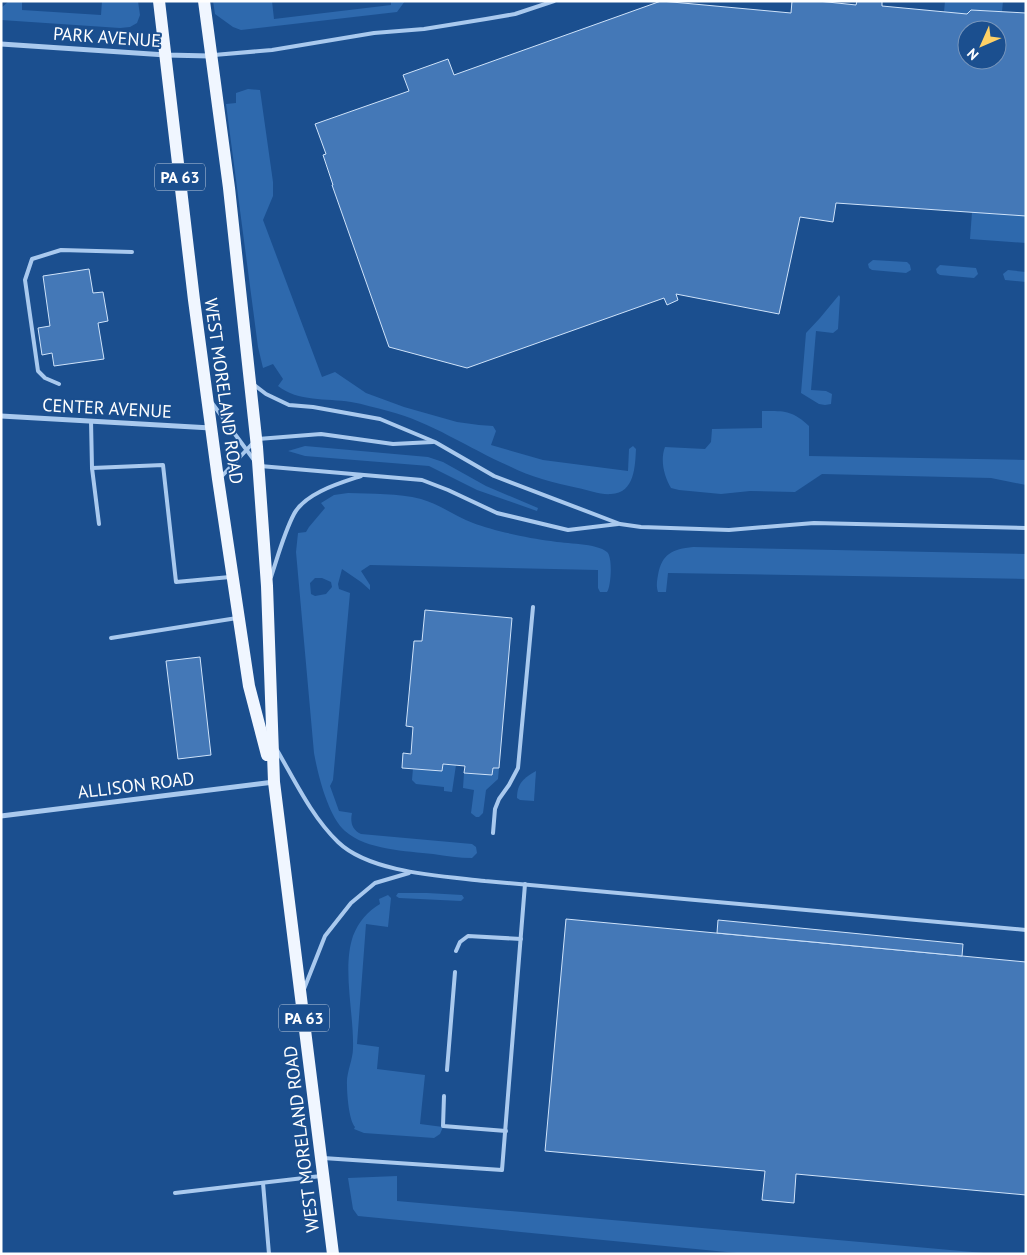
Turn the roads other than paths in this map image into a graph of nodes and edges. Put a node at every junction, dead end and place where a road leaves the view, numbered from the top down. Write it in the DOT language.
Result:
graph roads {
  1 [pos="159,1"];
  2 [pos="204,1"];
  3 [pos="554,1"];
  4 [pos="1,44"];
  5 [pos="166,55"];
  6 [pos="211,56"];
  7 [pos="132,252"];
  8 [pos="250,382"];
  9 [pos="59,384"];
  10 [pos="208,397"];
  11 [pos="1,416"];
  12 [pos="91,421"];
  13 [pos="212,428"];
  14 [pos="256,439"];
  15 [pos="435,442"];
  16 [pos="246,450"];
  17 [pos="258,466"];
  18 [pos="92,468"];
  19 [pos="364,475"];
  20 [pos="218,479"];
  21 [pos="99,524"];
  22 [pos="620,524"];
  23 [pos="1026,528"];
  24 [pos="233,577"];
  25 [pos="267,586"];
  26 [pos="533,607"];
  27 [pos="239,618"];
  28 [pos="111,638"];
  29 [pos="272,741"];
  30 [pos="274,782"];
  31 [pos="1,816"];
  32 [pos="493,833"];
  33 [pos="410,872"];
  34 [pos="525,884"];
  35 [pos="1026,930"];
  36 [pos="521,939"];
  37 [pos="456,951"];
  38 [pos="455,972"];
  39 [pos="301,996"];
  40 [pos="447,1070"];
  41 [pos="444,1096"];
  42 [pos="506,1131"];
  43 [pos="321,1158"];
  44 [pos="323,1176"];
  45 [pos="263,1183"];
  46 [pos="176,1193"];
  47 [pos="269,1254"];
  48 [pos="333,1254"];
  1 -- 5 [label="main road, WEST MORELAND ROAD / PA 63"];
  2 -- 6 [label="main road, WEST MORELAND ROAD / PA 63"];
  3 -- 6 [label="lane"];
  4 -- 5 [label="street, PARK AVENUE"];
  5 -- 6 [label="street, PARK AVENUE"];
  5 -- 10 [label="main road, WEST MORELAND ROAD / PA 63"];
  6 -- 8 [label="main road, WEST MORELAND ROAD / PA 63"];
  7 -- 9 [label="lane"];
  8 -- 14 [label="main road, WEST MORELAND ROAD / PA 63"];
  8 -- 15 [label="lane"];
  10 -- 13 [label="main road, WEST MORELAND ROAD / PA 63"];
  10 -- 16 [label="lane"];
  11 -- 12 [label="street, CENTER AVENUE"];
  12 -- 13 [label="street, CENTER AVENUE"];
  12 -- 18 [label="lane"];
  13 -- 20 [label="main road, WEST MORELAND ROAD / PA 63"];
  14 -- 15 [label="lane"];
  14 -- 16 [label="lane"];
  14 -- 17 [label="main road, WEST MORELAND ROAD / PA 63"];
  15 -- 22 [label="lane"];
  16 -- 17 [label="lane"];
  16 -- 20 [label="lane"];
  17 -- 19 [label="lane"];
  17 -- 25 [label="main road, WEST MORELAND ROAD / PA 63"];
  18 -- 21 [label="lane"];
  18 -- 24 [label="lane"];
  19 -- 22 [label="lane"];
  19 -- 25 [label="lane"];
  20 -- 24 [label="main road, WEST MORELAND ROAD / PA 63"];
  22 -- 23 [label="lane"];
  24 -- 27 [label="main road, WEST MORELAND ROAD / PA 63"];
  25 -- 29 [label="main road, WEST MORELAND ROAD / PA 63"];
  26 -- 32 [label="lane"];
  27 -- 28 [label="lane"];
  27 -- 30 [label="main road, WEST MORELAND ROAD / PA 63"];
  29 -- 30 [label="main road, WEST MORELAND ROAD / PA 63"];
  29 -- 33 [label="lane"];
  30 -- 31 [label="street, ALLISON ROAD"];
  30 -- 39 [label="main road, WEST MORELAND ROAD / PA 63"];
  33 -- 34 [label="lane"];
  33 -- 39 [label="lane"];
  34 -- 35 [label="lane"];
  34 -- 36 [label="lane"];
  36 -- 37 [label="lane"];
  36 -- 42 [label="lane"];
  38 -- 40 [label="lane"];
  39 -- 43 [label="main road, WEST MORELAND ROAD / PA 63"];
  41 -- 42 [label="lane"];
  42 -- 43 [label="lane"];
  43 -- 44 [label="main road, WEST MORELAND ROAD / PA 63"];
  44 -- 45 [label="lane"];
  44 -- 48 [label="main road, WEST MORELAND ROAD / PA 63"];
  45 -- 46 [label="lane"];
  45 -- 47 [label="lane"];
}
